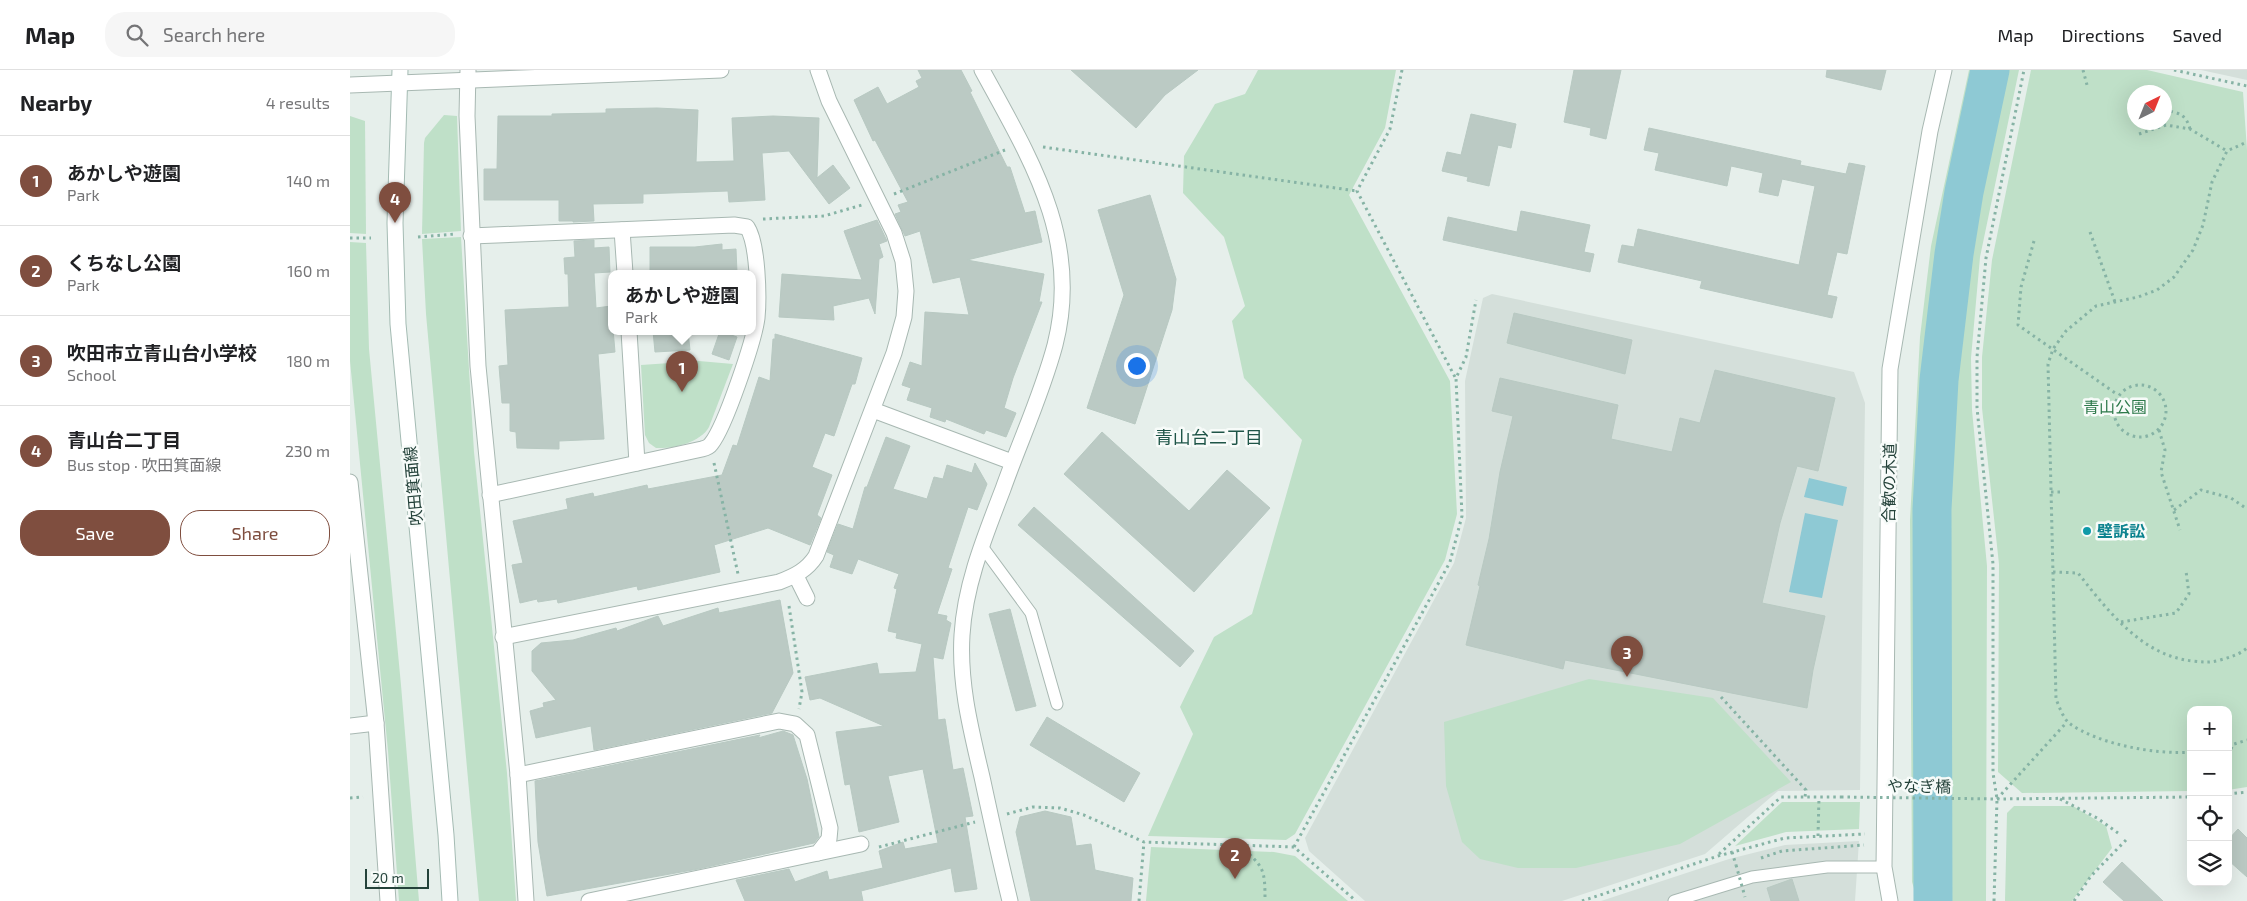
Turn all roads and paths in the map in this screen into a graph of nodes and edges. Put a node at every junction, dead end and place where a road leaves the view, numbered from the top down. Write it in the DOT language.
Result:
graph roads {
  1 [pos="721,70"];
  2 [pos="818,70"];
  3 [pos="982,70"];
  4 [pos="1402,70"];
  5 [pos="1944,70"];
  6 [pos="2024,70"];
  7 [pos="2083,70"];
  8 [pos="2174,70"];
  9 [pos="467,75"];
  10 [pos="399,76"];
  11 [pos="350,85"];
  12 [pos="2087,85"];
  13 [pos="2247,86"];
  14 [pos="2172,112"];
  15 [pos="2190,129"];
  16 [pos="2139,134"];
  17 [pos="2247,142"];
  18 [pos="1023,146"];
  19 [pos="2227,151"];
  20 [pos="1356,192"];
  21 [pos="877,200"];
  22 [pos="747,227"];
  23 [pos="622,230"];
  24 [pos="2090,232"];
  25 [pos="418,236"];
  26 [pos="471,236"];
  27 [pos="350,238"];
  28 [pos="371,238"];
  29 [pos="2034,241"];
  30 [pos="626,270"];
  31 [pos="756,270"];
  32 [pos="756,270"];
  33 [pos="1476,300"];
  34 [pos="2115,302"];
  35 [pos="756,322"];
  36 [pos="629,335"];
  37 [pos="753,335"];
  38 [pos="2053,349"];
  39 [pos="1456,378"];
  40 [pos="2118,395"];
  41 [pos="874,410"];
  42 [pos="2159,430"];
  43 [pos="710,445"];
  44 [pos="1012,462"];
  45 [pos="637,463"];
  46 [pos="350,482"];
  47 [pos="2051,492"];
  48 [pos="2064,492"];
  49 [pos="490,494"];
  50 [pos="2247,509"];
  51 [pos="2174,510"];
  52 [pos="2180,530"];
  53 [pos="981,545"];
  54 [pos="2186,571"];
  55 [pos="2053,572"];
  56 [pos="790,578"];
  57 [pos="741,589"];
  58 [pos="807,598"];
  59 [pos="356,600"];
  60 [pos="2120,622"];
  61 [pos="503,637"];
  62 [pos="2247,648"];
  63 [pos="1721,697"];
  64 [pos="1057,704"];
  65 [pos="2067,722"];
  66 [pos="376,723"];
  67 [pos="795,724"];
  68 [pos="350,726"];
  69 [pos="2247,740"];
  70 [pos="2233,745"];
  71 [pos="2230,751"];
  72 [pos="2187,752"];
  73 [pos="518,775"];
  74 [pos="2247,792"];
  75 [pos="2232,794"];
  76 [pos="1806,797"];
  77 [pos="1819,797"];
  78 [pos="2187,797"];
  79 [pos="2057,798"];
  80 [pos="1997,799"];
  81 [pos="990,818"];
  82 [pos="2118,833"];
  83 [pos="1865,834"];
  84 [pos="1818,836"];
  85 [pos="2126,840"];
  86 [pos="1144,842"];
  87 [pos="861,844"];
  88 [pos="1240,845"];
  89 [pos="1294,847"];
  90 [pos="1732,852"];
  91 [pos="818,853"];
  92 [pos="1718,856"];
  93 [pos="1884,867"];
  94 [pos="1746,899"];
  95 [pos="388,901"];
  96 [pos="450,901"];
  97 [pos="526,901"];
  98 [pos="588,901"];
  99 [pos="1010,901"];
  100 [pos="1139,901"];
  101 [pos="1264,901"];
  102 [pos="1356,901"];
  103 [pos="1582,901"];
  104 [pos="1674,901"];
  105 [pos="1890,901"];
  106 [pos="1994,901"];
  107 [pos="2074,901"];
  1 -- 9 [label="street"];
  2 -- 21 [label="street"];
  3 -- 18 [label="street"];
  4 -- 20 [label="path"];
  5 -- 93 [label="street, 合歓の木道"];
  6 -- 80 [label="path"];
  7 -- 12 [label="path"];
  8 -- 13 [label="path"];
  9 -- 10 [label="street"];
  9 -- 26 [label="street"];
  10 -- 11 [label="street"];
  10 -- 96 [label="street, 吹田箕面線"];
  14 -- 15 [label="path"];
  15 -- 16 [label="path"];
  15 -- 19 [label="path"];
  17 -- 19 [label="path"];
  18 -- 20 [label="path"];
  18 -- 21 [label="path"];
  18 -- 44 [label="street"];
  19 -- 34 [label="path"];
  20 -- 39 [label="path"];
  21 -- 22 [label="path"];
  21 -- 41 [label="street"];
  22 -- 23 [label="street"];
  22 -- 31 [label="street"];
  23 -- 26 [label="street"];
  23 -- 30 [label="street"];
  24 -- 34 [label="path"];
  25 -- 26 [label="path"];
  26 -- 49 [label="street"];
  27 -- 28 [label="path"];
  29 -- 38 [label="path"];
  32 -- 35 [label="street"];
  33 -- 39 [label="path"];
  34 -- 38 [label="path"];
  36 -- 45 [label="street"];
  37 -- 43 [label="street"];
  38 -- 40 [label="path"];
  38 -- 47 [label="path"];
  39 -- 89 [label="path"];
  40 -- 42 [label="path"];
  40 -- 42 [label="path"];
  41 -- 44 [label="street"];
  41 -- 56 [label="street"];
  42 -- 51 [label="path"];
  43 -- 45 [label="street"];
  43 -- 57 [label="path"];
  44 -- 53 [label="street"];
  45 -- 49 [label="street"];
  46 -- 59 [label="street"];
  47 -- 48 [label="path"];
  47 -- 55 [label="path"];
  49 -- 61 [label="street"];
  50 -- 51 [label="path"];
  51 -- 52 [label="path"];
  53 -- 64 [label="lane"];
  53 -- 81 [label="street"];
  54 -- 60 [label="path"];
  55 -- 60 [label="path"];
  55 -- 65 [label="path"];
  56 -- 57 [label="street"];
  56 -- 58 [label="street"];
  56 -- 67 [label="path"];
  57 -- 61 [label="street"];
  59 -- 66 [label="street"];
  60 -- 62 [label="path"];
  61 -- 73 [label="street"];
  63 -- 76 [label="path"];
  65 -- 72 [label="path"];
  65 -- 80 [label="path"];
  66 -- 68 [label="street"];
  66 -- 95 [label="street"];
  67 -- 73 [label="street"];
  67 -- 91 [label="street"];
  69 -- 70 [label="path"];
  70 -- 71 [label="path"];
  73 -- 97 [label="street"];
  74 -- 75 [label="path"];
  76 -- 77 [label="path, やなぎ橋"];
  76 -- 92 [label="path, やなぎ橋"];
  77 -- 80 [label="path, やなぎ橋, bridge"];
  77 -- 84 [label="path"];
  78 -- 79 [label="path, やなぎ橋"];
  79 -- 80 [label="path, やなぎ橋"];
  79 -- 82 [label="path"];
  80 -- 106 [label="path"];
  81 -- 86 [label="path"];
  81 -- 87 [label="path"];
  81 -- 99 [label="street"];
  83 -- 84 [label="path"];
  84 -- 90 [label="path"];
  85 -- 107 [label="path"];
  86 -- 88 [label="path"];
  86 -- 100 [label="path"];
  87 -- 91 [label="street"];
  88 -- 89 [label="path"];
  88 -- 101 [label="path"];
  89 -- 102 [label="path"];
  90 -- 92 [label="path"];
  90 -- 94 [label="path, bridge"];
  91 -- 98 [label="street"];
  92 -- 103 [label="path"];
  93 -- 104 [label="lane"];
  93 -- 105 [label="street, 合歓の木道"];
}
